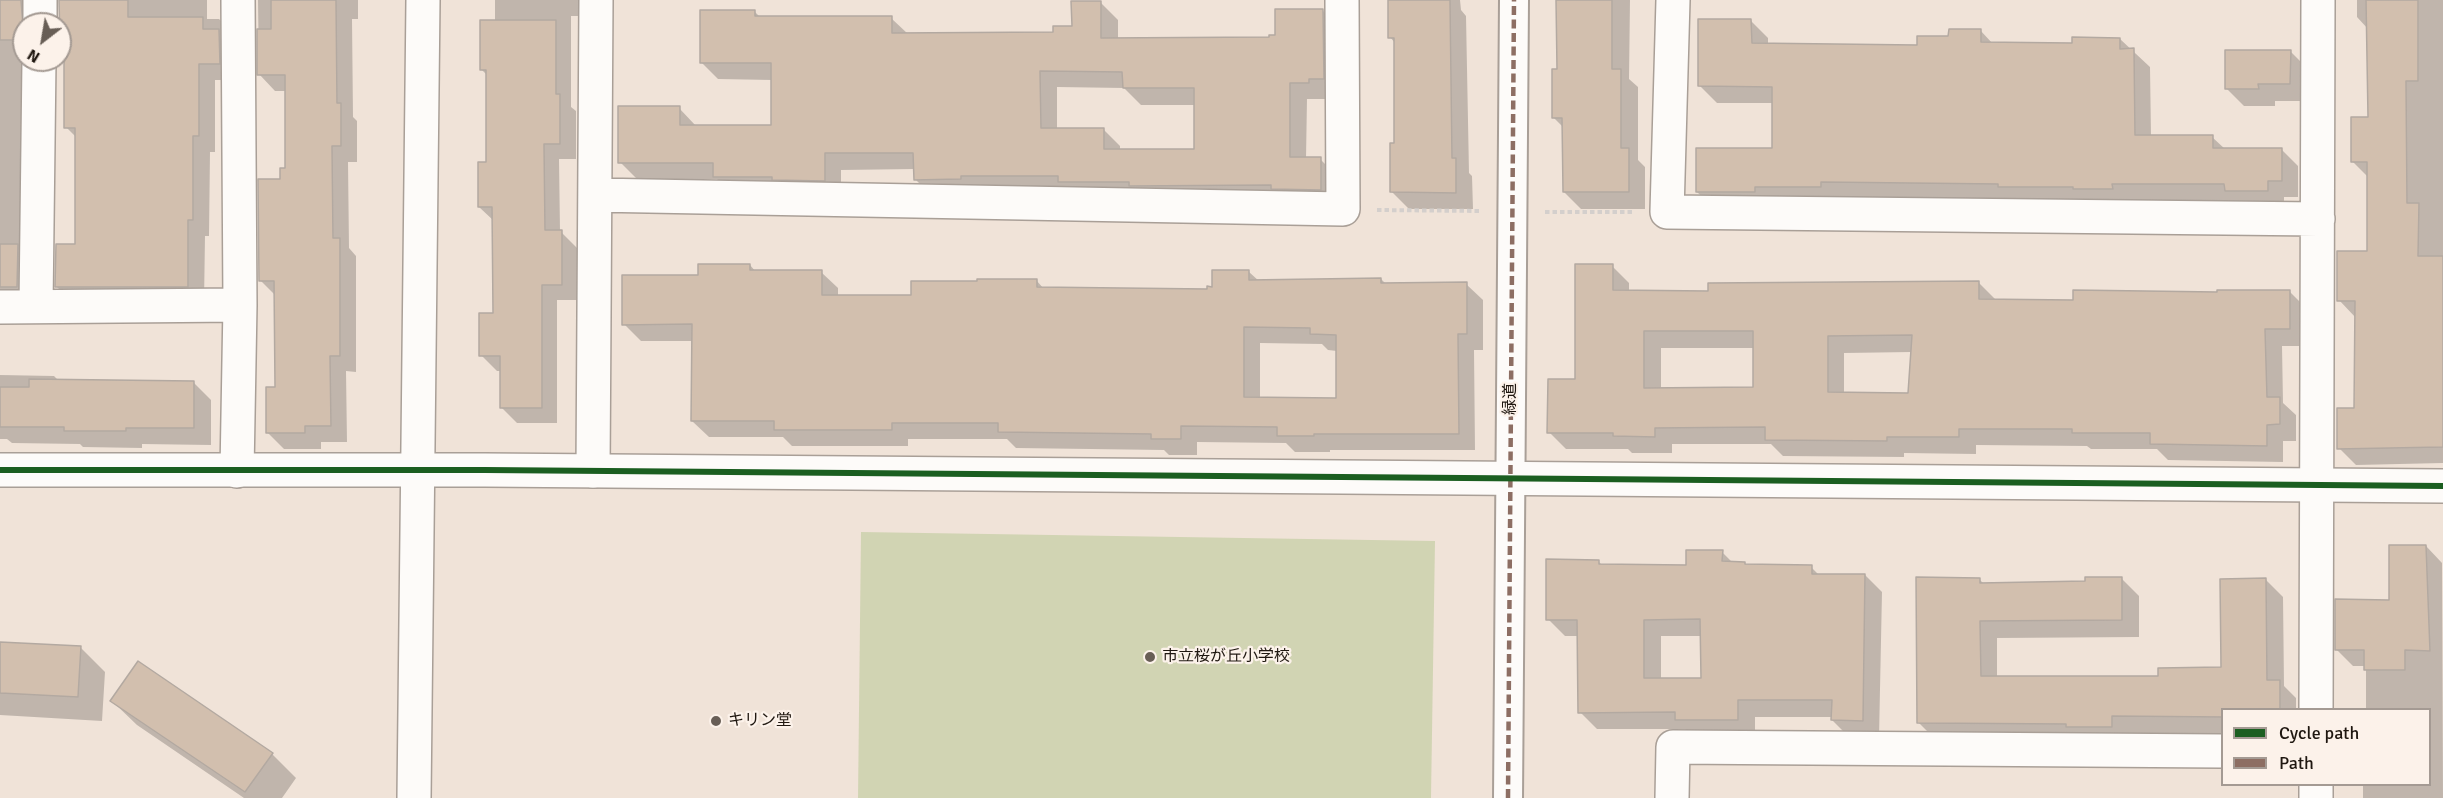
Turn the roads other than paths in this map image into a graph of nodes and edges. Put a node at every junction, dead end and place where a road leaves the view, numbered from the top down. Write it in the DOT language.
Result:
graph roads {
  1 [pos="238,0"];
  2 [pos="423,0"];
  3 [pos="596,0"];
  4 [pos="1342,0"];
  5 [pos="1514,0"];
  6 [pos="1674,0"];
  7 [pos="2318,0"];
  8 [pos="39,72"];
  9 [pos="595,195"];
  10 [pos="2318,219"];
  11 [pos="240,305"];
  12 [pos="36,306"];
  13 [pos="0,307"];
  14 [pos="0,470"];
  15 [pos="419,470"];
  16 [pos="237,471"];
  17 [pos="593,471"];
  18 [pos="1511,478"];
  19 [pos="2318,485"];
  20 [pos="2443,486"];
  21 [pos="2316,708"];
  22 [pos="2221,751"];
  23 [pos="414,798"];
  24 [pos="1508,798"];
  25 [pos="1672,798"];
  1 -- 11 [label="street"];
  2 -- 15 [label="street"];
  3 -- 9 [label="street"];
  4 -- 9 [label="street"];
  5 -- 18 [label="street, 緑道"];
  6 -- 10 [label="street"];
  7 -- 10 [label="street"];
  8 -- 12 [label="street"];
  9 -- 17 [label="street"];
  10 -- 19 [label="street"];
  11 -- 12 [label="street"];
  11 -- 16 [label="street"];
  12 -- 13 [label="street"];
  14 -- 16 [label="street"];
  15 -- 16 [label="street"];
  15 -- 17 [label="street"];
  15 -- 23 [label="street"];
  17 -- 18 [label="street"];
  18 -- 19 [label="street"];
  18 -- 24 [label="street, 緑道"];
  19 -- 20 [label="street"];
  19 -- 21 [label="street"];
  22 -- 25 [label="street"];
}
